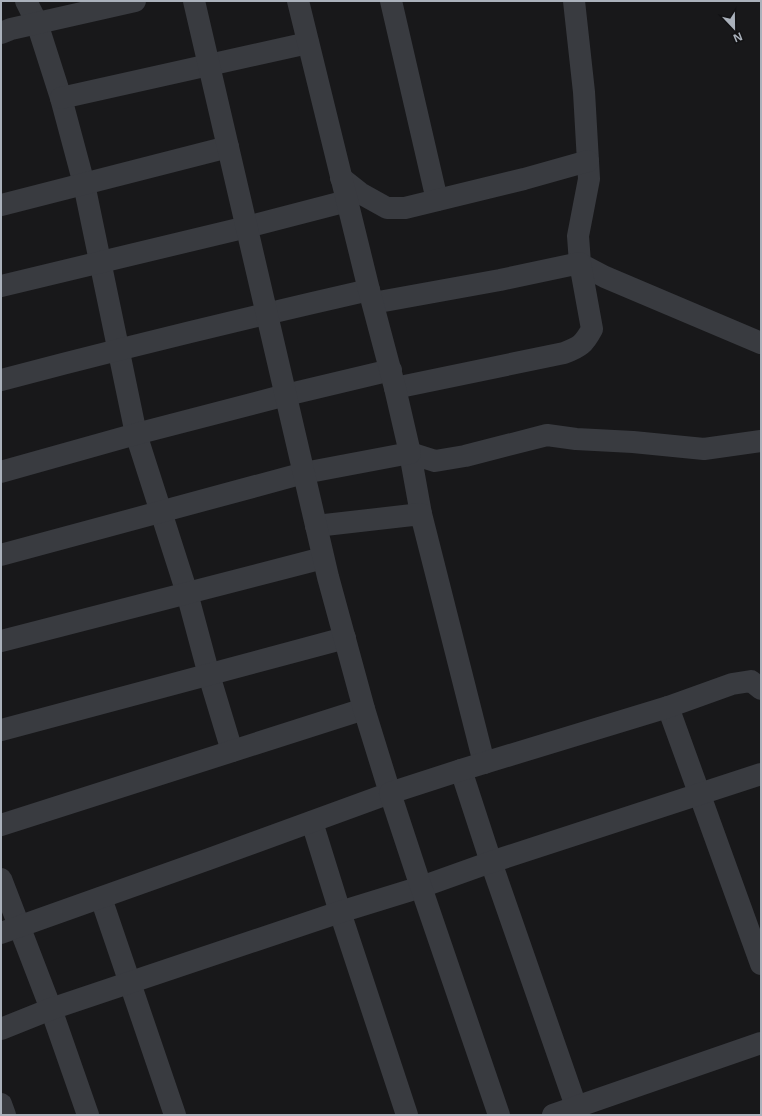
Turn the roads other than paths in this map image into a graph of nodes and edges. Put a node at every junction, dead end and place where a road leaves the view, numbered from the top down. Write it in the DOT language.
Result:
graph roads {
  1 [pos="26,1"];
  2 [pos="135,1"];
  3 [pos="194,1"];
  4 [pos="298,1"];
  5 [pos="391,1"];
  6 [pos="574,1"];
  7 [pos="38,23"];
  8 [pos="1,33"];
  9 [pos="308,43"];
  10 [pos="209,65"];
  11 [pos="61,98"];
  12 [pos="228,147"];
  13 [pos="588,161"];
  14 [pos="342,178"];
  15 [pos="84,184"];
  16 [pos="437,200"];
  17 [pos="347,201"];
  18 [pos="1,205"];
  19 [pos="247,227"];
  20 [pos="100,263"];
  21 [pos="580,263"];
  22 [pos="1,286"];
  23 [pos="371,297"];
  24 [pos="267,313"];
  25 [pos="761,343"];
  26 [pos="118,350"];
  27 [pos="393,379"];
  28 [pos="1,380"];
  29 [pos="286,395"];
  30 [pos="136,434"];
  31 [pos="761,441"];
  32 [pos="410,453"];
  33 [pos="1,472"];
  34 [pos="304,473"];
  35 [pos="161,511"];
  36 [pos="421,514"];
  37 [pos="316,526"];
  38 [pos="1,555"];
  39 [pos="323,558"];
  40 [pos="187,593"];
  41 [pos="344,638"];
  42 [pos="1,641"];
  43 [pos="209,675"];
  44 [pos="761,689"];
  45 [pos="668,707"];
  46 [pos="364,709"];
  47 [pos="1,730"];
  48 [pos="232,751"];
  49 [pos="484,763"];
  50 [pos="461,770"];
  51 [pos="761,774"];
  52 [pos="390,793"];
  53 [pos="700,794"];
  54 [pos="312,822"];
  55 [pos="1,825"];
  56 [pos="491,862"];
  57 [pos="1,879"];
  58 [pos="421,887"];
  59 [pos="101,898"];
  60 [pos="340,912"];
  61 [pos="10,930"];
  62 [pos="761,964"];
  63 [pos="130,982"];
  64 [pos="51,1009"];
  65 [pos="1,1029"];
  66 [pos="761,1043"];
  67 [pos="1,1104"];
  68 [pos="577,1111"];
  69 [pos="5,1115"];
  70 [pos="88,1115"];
  71 [pos="175,1115"];
  72 [pos="407,1115"];
  73 [pos="499,1115"];
  74 [pos="553,1115"];
  1 -- 7 [label="street"];
  2 -- 7 [label="street"];
  3 -- 10 [label="street"];
  4 -- 9 [label="street"];
  5 -- 16 [label="street"];
  6 -- 13 [label="street"];
  7 -- 8 [label="street"];
  7 -- 11 [label="street"];
  9 -- 10 [label="street"];
  9 -- 14 [label="street"];
  10 -- 11 [label="street"];
  10 -- 12 [label="street"];
  11 -- 15 [label="street"];
  12 -- 15 [label="street"];
  12 -- 19 [label="street"];
  13 -- 16 [label="street"];
  13 -- 21 [label="street"];
  14 -- 16 [label="street"];
  14 -- 17 [label="street"];
  15 -- 18 [label="street"];
  15 -- 20 [label="street"];
  17 -- 19 [label="street"];
  17 -- 23 [label="street"];
  19 -- 20 [label="street"];
  19 -- 24 [label="street"];
  20 -- 22 [label="street"];
  20 -- 26 [label="street"];
  21 -- 23 [label="street"];
  21 -- 25 [label="street"];
  21 -- 27 [label="street"];
  23 -- 24 [label="street"];
  23 -- 27 [label="street"];
  24 -- 26 [label="street"];
  24 -- 29 [label="street"];
  26 -- 28 [label="street"];
  26 -- 30 [label="street"];
  27 -- 29 [label="street"];
  27 -- 32 [label="street"];
  29 -- 30 [label="street"];
  29 -- 34 [label="street"];
  30 -- 33 [label="street"];
  30 -- 35 [label="street"];
  31 -- 32 [label="street"];
  32 -- 34 [label="street"];
  32 -- 36 [label="street"];
  34 -- 35 [label="street"];
  34 -- 37 [label="street"];
  35 -- 38 [label="street"];
  35 -- 40 [label="street"];
  36 -- 37 [label="street"];
  36 -- 49 [label="street"];
  37 -- 39 [label="street"];
  39 -- 40 [label="street"];
  39 -- 41 [label="street"];
  40 -- 42 [label="street"];
  40 -- 43 [label="street"];
  41 -- 43 [label="street"];
  41 -- 46 [label="street"];
  43 -- 47 [label="street"];
  43 -- 48 [label="street"];
  44 -- 45 [label="street"];
  45 -- 49 [label="street"];
  45 -- 53 [label="street"];
  46 -- 48 [label="street"];
  46 -- 52 [label="street"];
  48 -- 55 [label="street"];
  49 -- 50 [label="street"];
  50 -- 52 [label="street"];
  50 -- 56 [label="street"];
  51 -- 53 [label="street"];
  52 -- 54 [label="street"];
  52 -- 58 [label="street"];
  53 -- 56 [label="street"];
  53 -- 62 [label="street"];
  54 -- 59 [label="street"];
  54 -- 60 [label="street"];
  56 -- 58 [label="street"];
  56 -- 68 [label="street"];
  57 -- 61 [label="street"];
  58 -- 60 [label="street"];
  58 -- 73 [label="street"];
  59 -- 61 [label="street"];
  59 -- 63 [label="street"];
  60 -- 63 [label="street"];
  60 -- 72 [label="street"];
  61 -- 64 [label="street"];
  63 -- 64 [label="street"];
  63 -- 71 [label="street"];
  64 -- 65 [label="street"];
  64 -- 70 [label="street"];
  66 -- 68 [label="street"];
  67 -- 69 [label="street"];
  68 -- 74 [label="street"];
}
